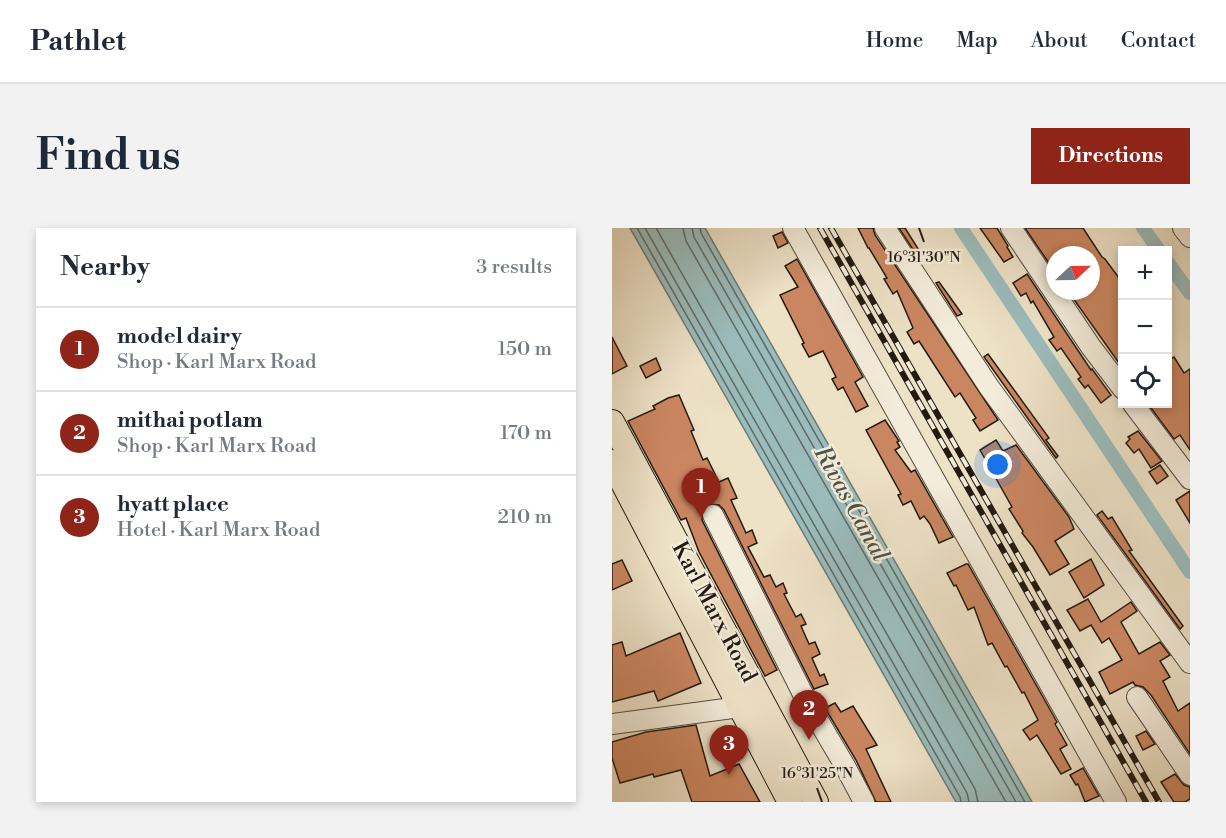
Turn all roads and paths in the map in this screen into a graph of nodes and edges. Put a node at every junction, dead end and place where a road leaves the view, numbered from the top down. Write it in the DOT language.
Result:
graph roads {
  1 [pos="793,228"];
  2 [pos="885,228"];
  3 [pos="1011,228"];
  4 [pos="1118,384"];
  5 [pos="1136,408"];
  6 [pos="612,422"];
  7 [pos="613,467"];
  8 [pos="1190,479"];
  9 [pos="713,514"];
  10 [pos="709,625"];
  11 [pos="1190,663"];
  12 [pos="1137,697"];
  13 [pos="740,706"];
  14 [pos="612,724"];
  15 [pos="1190,775"];
  16 [pos="790,802"];
  17 [pos="816,802"];
  18 [pos="864,802"];
  19 [pos="1116,802"];
  1 -- 19 [label="street"];
  2 -- 11 [label="street"];
  3 -- 4 [label="street"];
  5 -- 8 [label="street"];
  6 -- 10 [label="main road, Karl Marx Road"];
  7 -- 10 [label="main road, Karl Marx Road"];
  9 -- 18 [label="street"];
  10 -- 13 [label="main road, Karl Marx Road"];
  10 -- 17 [label="main road, Karl Marx Road"];
  12 -- 15 [label="street"];
  13 -- 14 [label="street"];
  13 -- 16 [label="main road, Karl Marx Road"];
}
